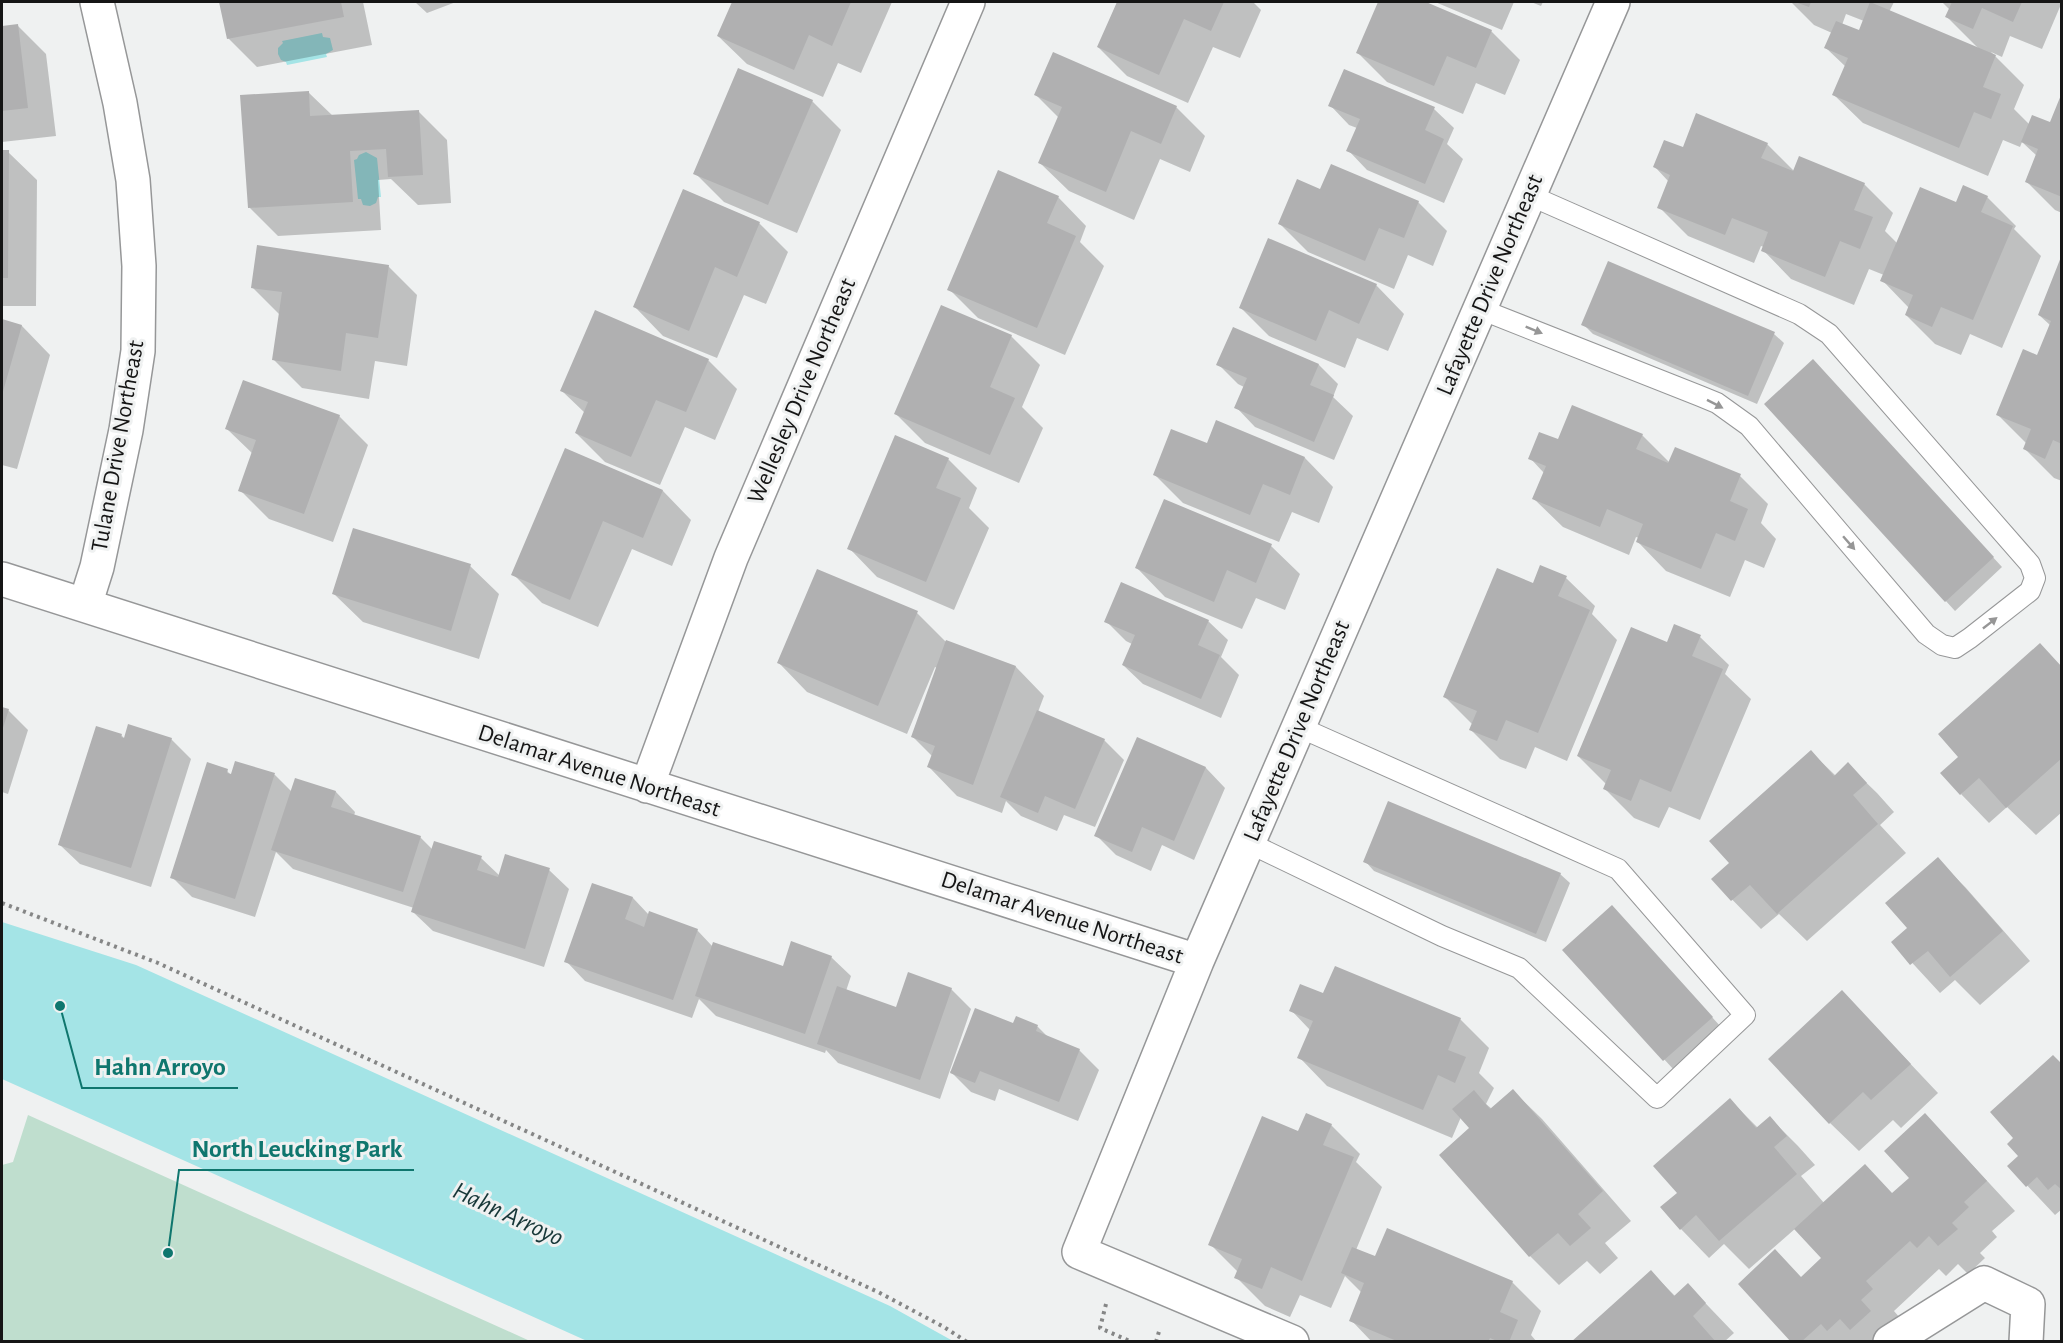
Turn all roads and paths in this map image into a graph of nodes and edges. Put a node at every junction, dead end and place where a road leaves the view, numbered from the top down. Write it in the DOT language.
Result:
graph roads {
  1 [pos="97,2"];
  2 [pos="968,2"];
  3 [pos="1613,2"];
  4 [pos="1529,195"];
  5 [pos="1480,309"];
  6 [pos="2,579"];
  7 [pos="85,605"];
  8 [pos="1299,727"];
  9 [pos="647,786"];
  10 [pos="1249,843"];
  11 [pos="2,903"];
  12 [pos="1197,961"];
  13 [pos="1107,1298"];
  14 [pos="967,1341"];
  15 [pos="1132,1341"];
  16 [pos="1292,1341"];
  17 [pos="1890,1341"];
  18 [pos="2026,1341"];
  1 -- 7 [label="street, Tulane Drive Northeast"];
  2 -- 9 [label="street, Wellesley Drive Northeast"];
  3 -- 4 [label="street, Lafayette Drive Northeast"];
  4 -- 5 [label="street, Lafayette Drive Northeast"];
  5 -- 4 [label="lane, one-way"];
  5 -- 8 [label="street, Lafayette Drive Northeast"];
  6 -- 7 [label="street, Delamar Avenue Northeast"];
  7 -- 9 [label="street, Delamar Avenue Northeast"];
  8 -- 10 [label="street, Lafayette Drive Northeast"];
  8 -- 10 [label="lane"];
  9 -- 12 [label="street, Delamar Avenue Northeast"];
  10 -- 12 [label="street, Lafayette Drive Northeast"];
  11 -- 14 [label="path"];
  12 -- 16 [label="street, Lafayette Drive Northeast"];
  13 -- 15 [label="path"];
  17 -- 18 [label="street"];
}
